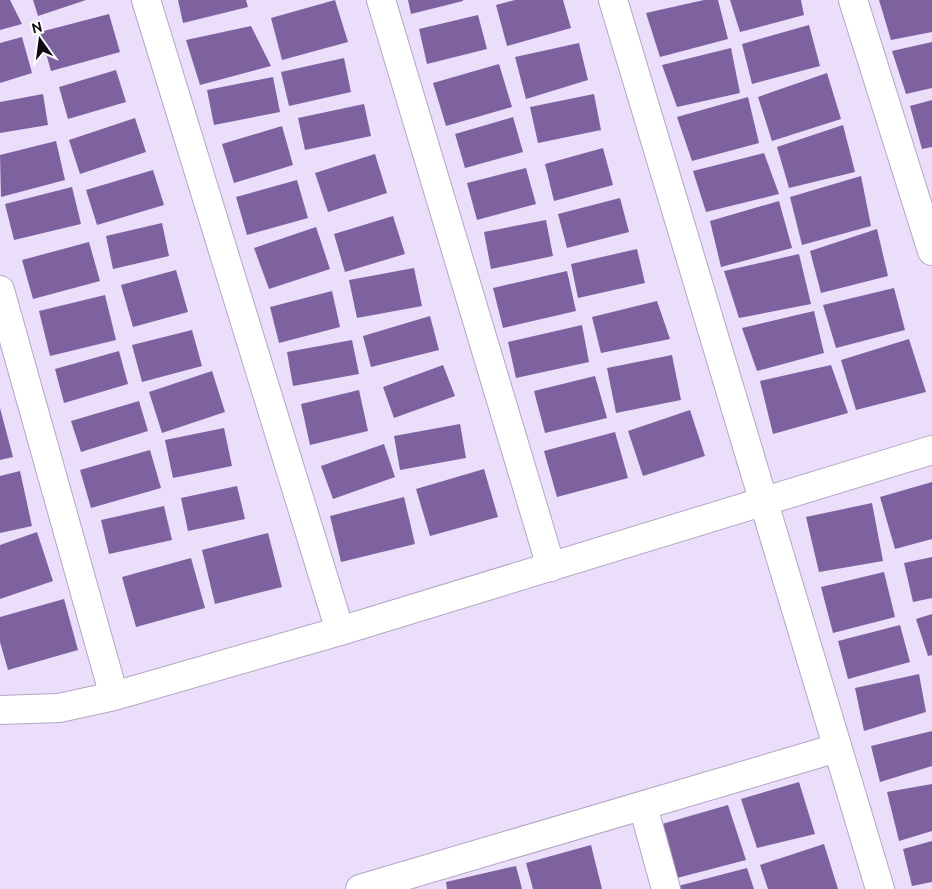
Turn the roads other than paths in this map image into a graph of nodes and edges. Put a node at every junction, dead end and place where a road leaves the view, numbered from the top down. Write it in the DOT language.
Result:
graph roads {
  1 [pos="146,0"];
  2 [pos="382,0"];
  3 [pos="613,0"];
  4 [pos="853,0"];
  5 [pos="932,251"];
  6 [pos="0,290"];
  7 [pos="932,450"];
  8 [pos="764,502"];
  9 [pos="551,567"];
  10 [pos="340,631"];
  11 [pos="114,696"];
  12 [pos="0,710"];
  13 [pos="837,748"];
  14 [pos="643,806"];
  15 [pos="431,879"];
  16 [pos="360,889"];
  17 [pos="666,889"];
  18 [pos="880,889"];
  1 -- 10 [label="street"];
  2 -- 9 [label="street"];
  3 -- 8 [label="street"];
  4 -- 5 [label="street"];
  6 -- 11 [label="street"];
  7 -- 8 [label="street"];
  8 -- 9 [label="street"];
  8 -- 13 [label="street"];
  9 -- 10 [label="street"];
  10 -- 11 [label="street"];
  11 -- 12 [label="street"];
  13 -- 14 [label="street"];
  13 -- 18 [label="street"];
  14 -- 15 [label="street"];
  14 -- 17 [label="street"];
  15 -- 16 [label="street"];
}
